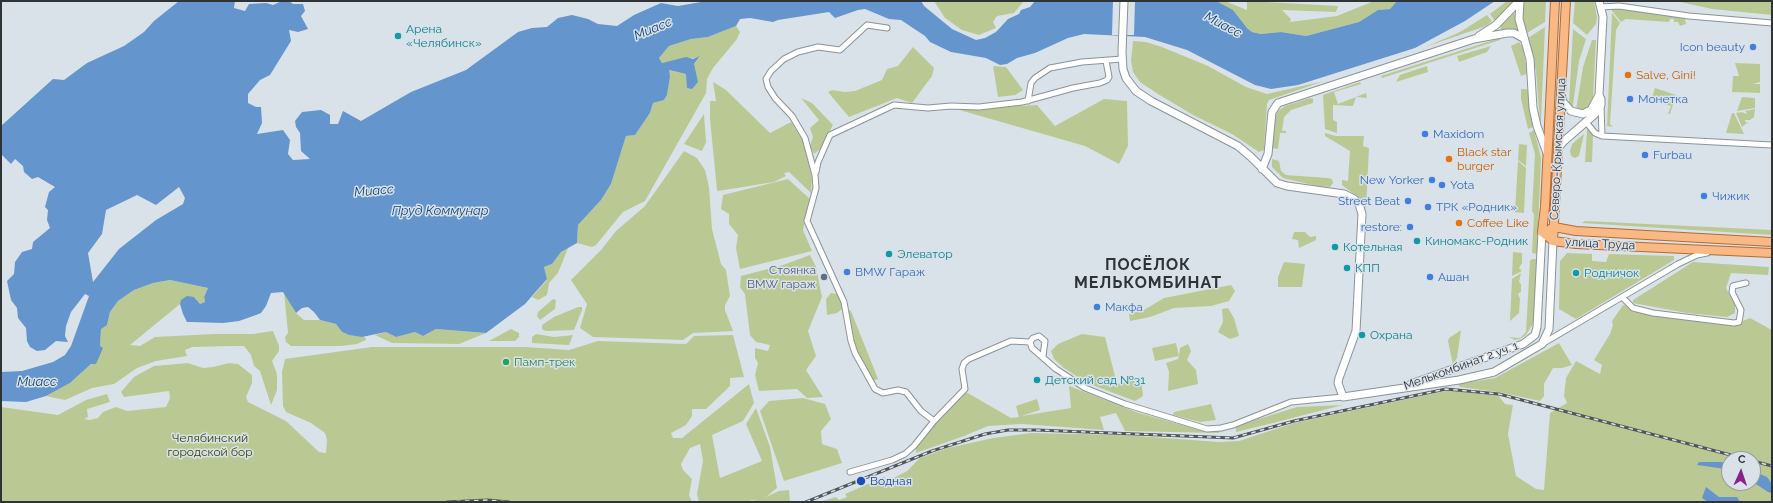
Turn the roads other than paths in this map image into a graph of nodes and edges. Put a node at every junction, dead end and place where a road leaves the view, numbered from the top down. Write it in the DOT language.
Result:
graph roads {
  1 [pos="1124,1"];
  2 [pos="1520,1"];
  3 [pos="1555,1"];
  4 [pos="1566,1"];
  5 [pos="1600,4"];
  6 [pos="1772,23"];
  7 [pos="887,28"];
  8 [pos="1523,38"];
  9 [pos="1474,39"];
  10 [pos="1122,59"];
  11 [pos="1106,61"];
  12 [pos="1561,95"];
  13 [pos="1599,95"];
  14 [pos="1028,101"];
  15 [pos="1601,105"];
  16 [pos="1586,122"];
  17 [pos="1602,136"];
  18 [pos="1772,145"];
  19 [pos="1558,148"];
  20 [pos="1547,154"];
  21 [pos="1262,169"];
  22 [pos="815,175"];
  23 [pos="1554,228"];
  24 [pos="1542,232"];
  25 [pos="1553,241"];
  26 [pos="1772,242"];
  27 [pos="1720,250"];
  28 [pos="1772,253"];
  29 [pos="1746,282"];
  30 [pos="1622,296"];
  31 [pos="1530,340"];
  32 [pos="1030,342"];
  33 [pos="1542,344"];
  34 [pos="1043,356"];
  35 [pos="1398,388"];
  36 [pos="1343,397"];
  37 [pos="934,421"];
  38 [pos="850,472"];
  1 -- 10 [label="street"];
  2 -- 8 [label="street"];
  2 -- 9 [label="street"];
  3 -- 20 [label="main road, Северо-Крымская улица"];
  4 -- 12 [label="main road, Северо-Крымская улица"];
  5 -- 6 [label="street"];
  5 -- 13 [label="street"];
  7 -- 22 [label="street"];
  8 -- 9 [label="street"];
  8 -- 20 [label="street"];
  9 -- 21 [label="street"];
  10 -- 11 [label="street"];
  10 -- 21 [label="street"];
  11 -- 14 [label="street"];
  11 -- 14 [label="street"];
  12 -- 13 [label="street"];
  12 -- 19 [label="main road, Северо-Крымская улица"];
  13 -- 15 [label="street"];
  14 -- 22 [label="street"];
  15 -- 16 [label="street"];
  15 -- 17 [label="street"];
  16 -- 17 [label="street"];
  16 -- 19 [label="street"];
  17 -- 18 [label="street"];
  19 -- 23 [label="main road, Северо-Крымская улица"];
  20 -- 24 [label="main road, Северо-Крымская улица"];
  21 -- 36 [label="street"];
  22 -- 37 [label="street"];
  23 -- 24 [label="main road, улица Труда"];
  23 -- 25 [label="main road, Северо-Крымская улица"];
  23 -- 26 [label="main road, улица Труда"];
  24 -- 25 [label="main road, улица Труда"];
  24 -- 31 [label="street, Северо-Крымская улица"];
  25 -- 27 [label="main road, улица Труда"];
  25 -- 33 [label="street, Северо-Крымская улица"];
  27 -- 28 [label="main road, улица Труда"];
  27 -- 30 [label="street"];
  29 -- 30 [label="street"];
  30 -- 33 [label="street"];
  31 -- 35 [label="street, Мелькомбинат 2 уч. 1"];
  32 -- 34 [label="street"];
  32 -- 34 [label="street"];
  32 -- 37 [label="street"];
  33 -- 35 [label="street, Мелькомбинат 2 уч. 1"];
  34 -- 36 [label="street"];
  35 -- 36 [label="street"];
  37 -- 38 [label="street"];
}
